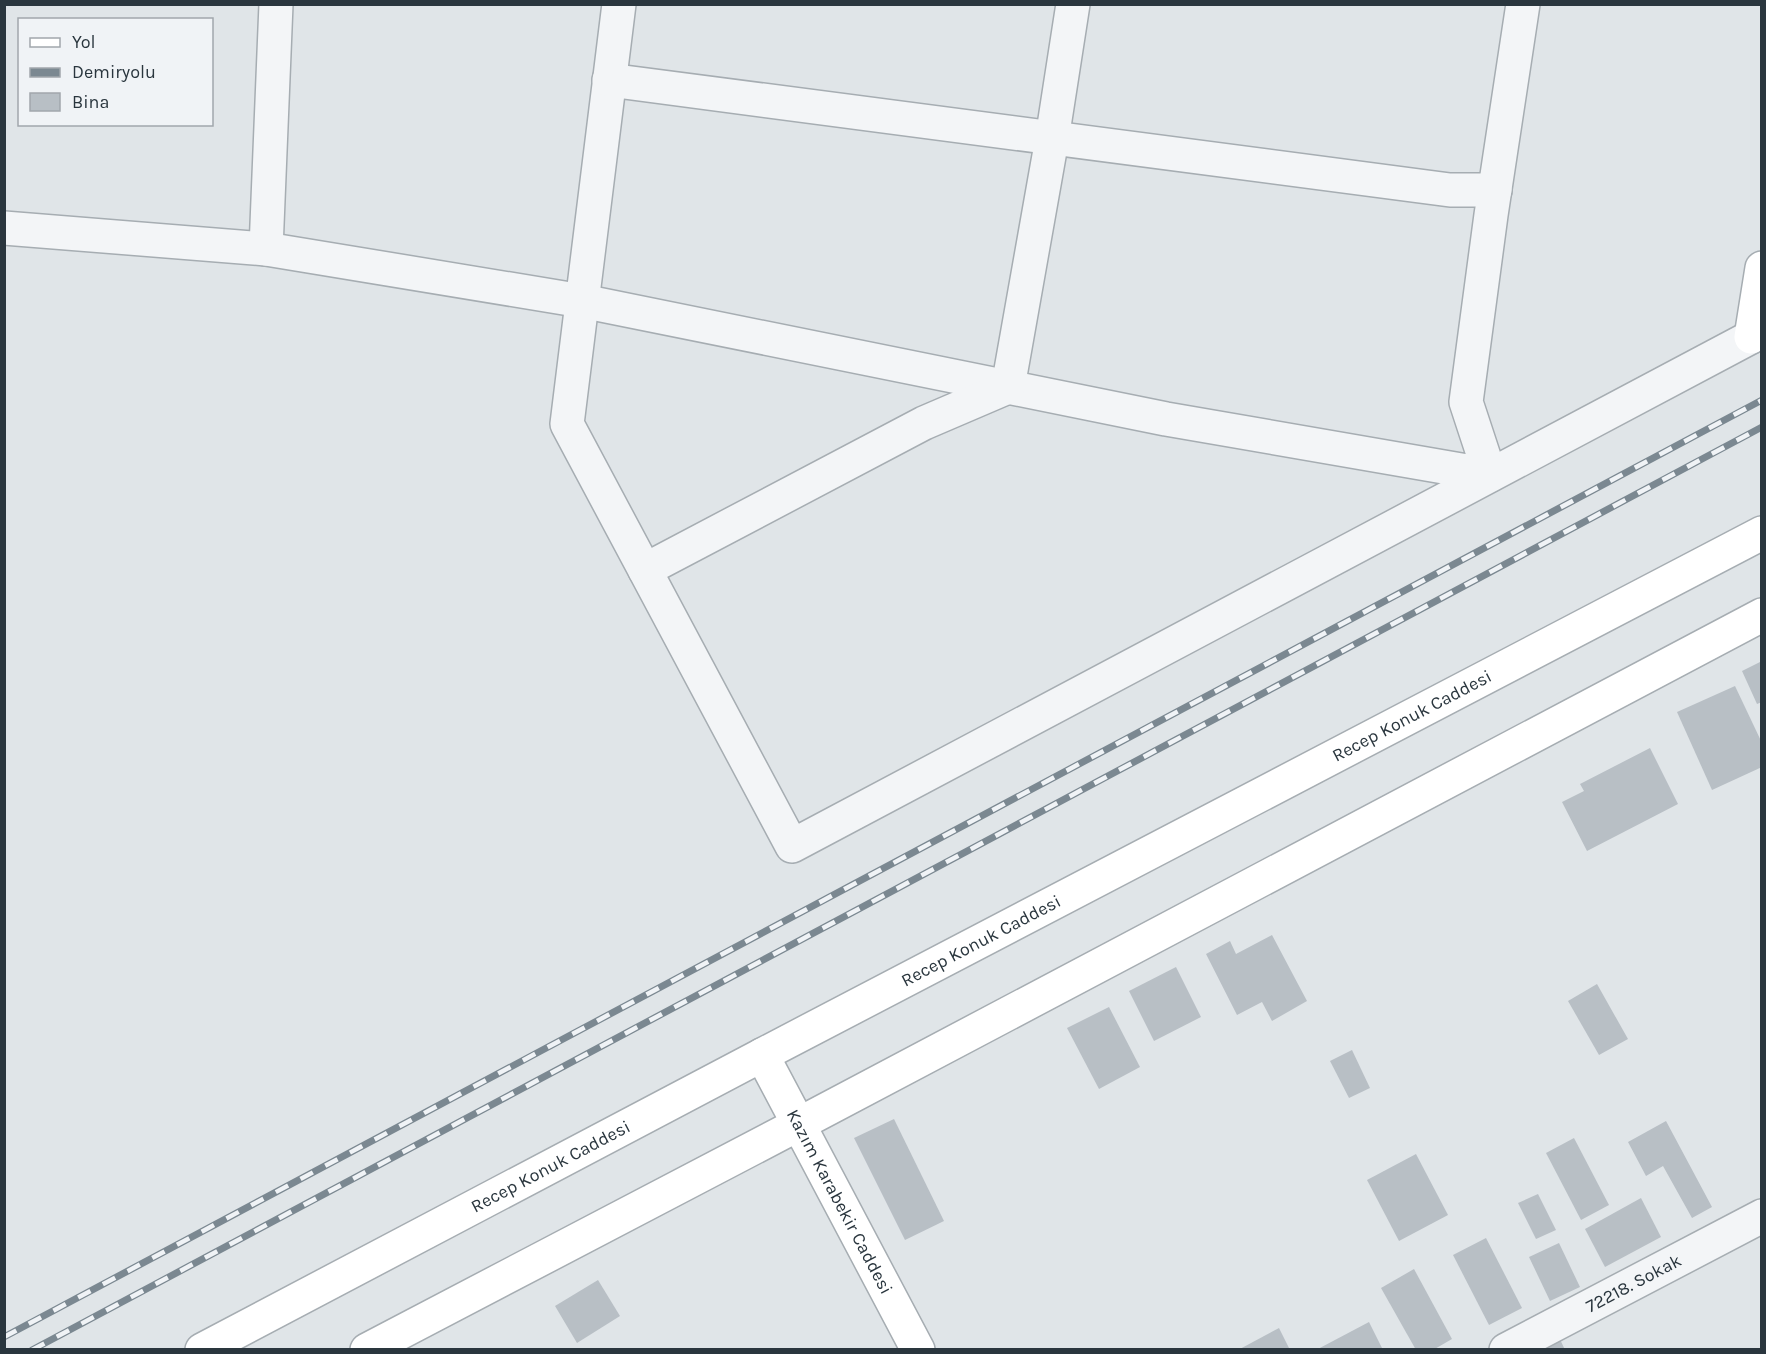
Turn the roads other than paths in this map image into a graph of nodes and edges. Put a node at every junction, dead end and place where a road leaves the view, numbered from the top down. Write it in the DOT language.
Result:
graph roads {
  1 [pos="276,4"];
  2 [pos="619,4"];
  3 [pos="1072,4"];
  4 [pos="1523,4"];
  5 [pos="609,81"];
  6 [pos="1052,139"];
  7 [pos="1495,190"];
  8 [pos="4,228"];
  9 [pos="266,249"];
  10 [pos="1761,268"];
  11 [pos="582,302"];
  12 [pos="1756,334"];
  13 [pos="1008,387"];
  14 [pos="1490,475"];
  15 [pos="1761,534"];
  16 [pos="645,570"];
  17 [pos="1761,615"];
  18 [pos="762,1054"];
  19 [pos="799,1124"];
  20 [pos="1761,1216"];
  21 [pos="202,1350"];
  22 [pos="368,1350"];
  23 [pos="918,1350"];
  24 [pos="1506,1350"];
  1 -- 9 [label="street"];
  2 -- 5 [label="street"];
  3 -- 6 [label="street"];
  4 -- 7 [label="street"];
  5 -- 6 [label="street"];
  5 -- 11 [label="street"];
  6 -- 7 [label="street"];
  6 -- 13 [label="street"];
  7 -- 14 [label="street"];
  8 -- 9 [label="street"];
  9 -- 11 [label="street"];
  10 -- 12 [label="main road"];
  11 -- 13 [label="street"];
  11 -- 16 [label="street"];
  12 -- 14 [label="street"];
  13 -- 14 [label="street"];
  13 -- 16 [label="street"];
  14 -- 16 [label="street"];
  15 -- 18 [label="main road, Recep Konuk Caddesi"];
  17 -- 19 [label="main road"];
  18 -- 19 [label="main road, Kazım Karabekir Caddesi"];
  18 -- 21 [label="main road, Recep Konuk Caddesi"];
  19 -- 22 [label="main road"];
  19 -- 23 [label="main road, Kazım Karabekir Caddesi"];
  20 -- 24 [label="street, 72218. Sokak"];
}
